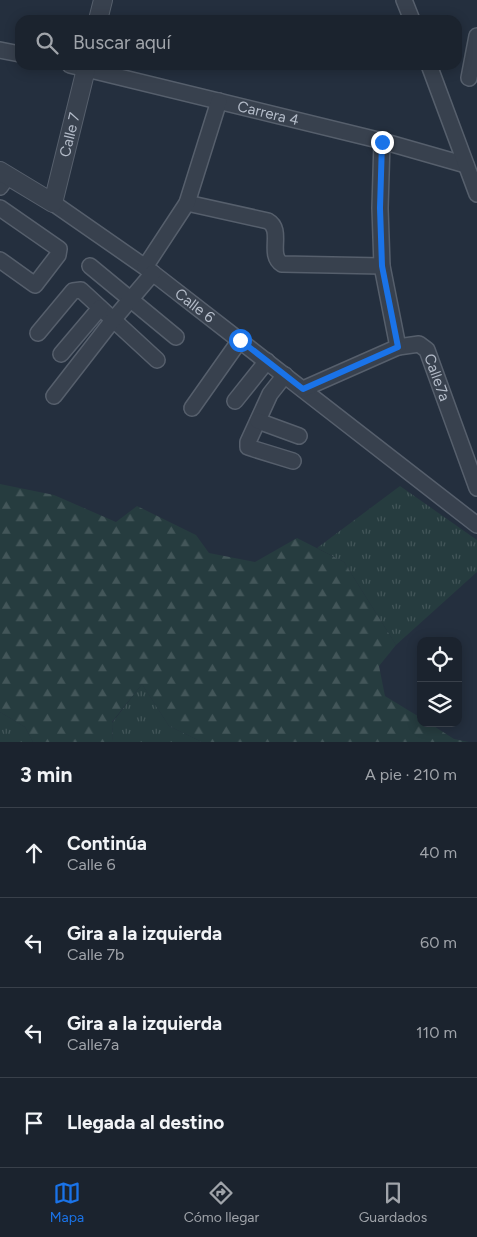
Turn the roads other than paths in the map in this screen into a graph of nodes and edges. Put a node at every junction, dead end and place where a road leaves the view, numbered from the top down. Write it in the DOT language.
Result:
graph roads {
  1 [pos="103,0"];
  2 [pos="404,0"];
  3 [pos="99,15"];
  4 [pos="410,15"];
  5 [pos="477,36"];
  6 [pos="0,50"];
  7 [pos="15,53"];
  8 [pos="80,70"];
  9 [pos="97,70"];
  10 [pos="430,70"];
  11 [pos="468,78"];
  12 [pos="218,101"];
  13 [pos="382,142"];
  14 [pos="466,165"];
  15 [pos="3,178"];
  16 [pos="477,194"];
  17 [pos="53,203"];
  18 [pos="187,203"];
  19 [pos="0,209"];
  20 [pos="0,260"];
  21 [pos="90,266"];
  22 [pos="382,266"];
  23 [pos="149,270"];
  24 [pos="131,300"];
  25 [pos="100,308"];
  26 [pos="113,320"];
  27 [pos="38,334"];
  28 [pos="176,337"];
  29 [pos="240,340"];
  30 [pos="398,347"];
  31 [pos="61,354"];
  32 [pos="156,360"];
  33 [pos="268,361"];
  34 [pos="285,375"];
  35 [pos="303,389"];
  36 [pos="54,396"];
  37 [pos="235,401"];
  38 [pos="192,408"];
  39 [pos="258,421"];
  40 [pos="299,436"];
  41 [pos="293,461"];
  42 [pos="477,488"];
  43 [pos="477,525"];
  1 -- 3 [label="street"];
  2 -- 4 [label="street"];
  5 -- 11 [label="street"];
  6 -- 7 [label="street"];
  8 -- 17 [label="street, Calle 7"];
  9 -- 12 [label="street, Carrera 4"];
  10 -- 14 [label="street"];
  12 -- 13 [label="street, Carrera 4"];
  12 -- 18 [label="street"];
  13 -- 14 [label="street, Carrera 4"];
  13 -- 22 [label="street"];
  14 -- 16 [label="street"];
  15 -- 17 [label="street, Calle 6"];
  17 -- 23 [label="street, Calle 6"];
  18 -- 22 [label="street"];
  18 -- 23 [label="street"];
  19 -- 20 [label="street"];
  21 -- 24 [label="street"];
  22 -- 30 [label="street"];
  23 -- 24 [label="street"];
  23 -- 29 [label="street, Calle 6"];
  24 -- 26 [label="street"];
  24 -- 28 [label="street"];
  25 -- 26 [label="street"];
  25 -- 27 [label="street"];
  25 -- 31 [label="street"];
  26 -- 32 [label="street"];
  26 -- 36 [label="street"];
  29 -- 33 [label="street, Calle 6"];
  29 -- 38 [label="street"];
  30 -- 35 [label="street"];
  30 -- 42 [label="street, Calle7a"];
  33 -- 34 [label="street, Calle 6"];
  33 -- 37 [label="street"];
  34 -- 35 [label="street, Calle 6"];
  34 -- 39 [label="street"];
  35 -- 43 [label="street, Calle 6"];
  39 -- 40 [label="street"];
  39 -- 41 [label="street"];
}
